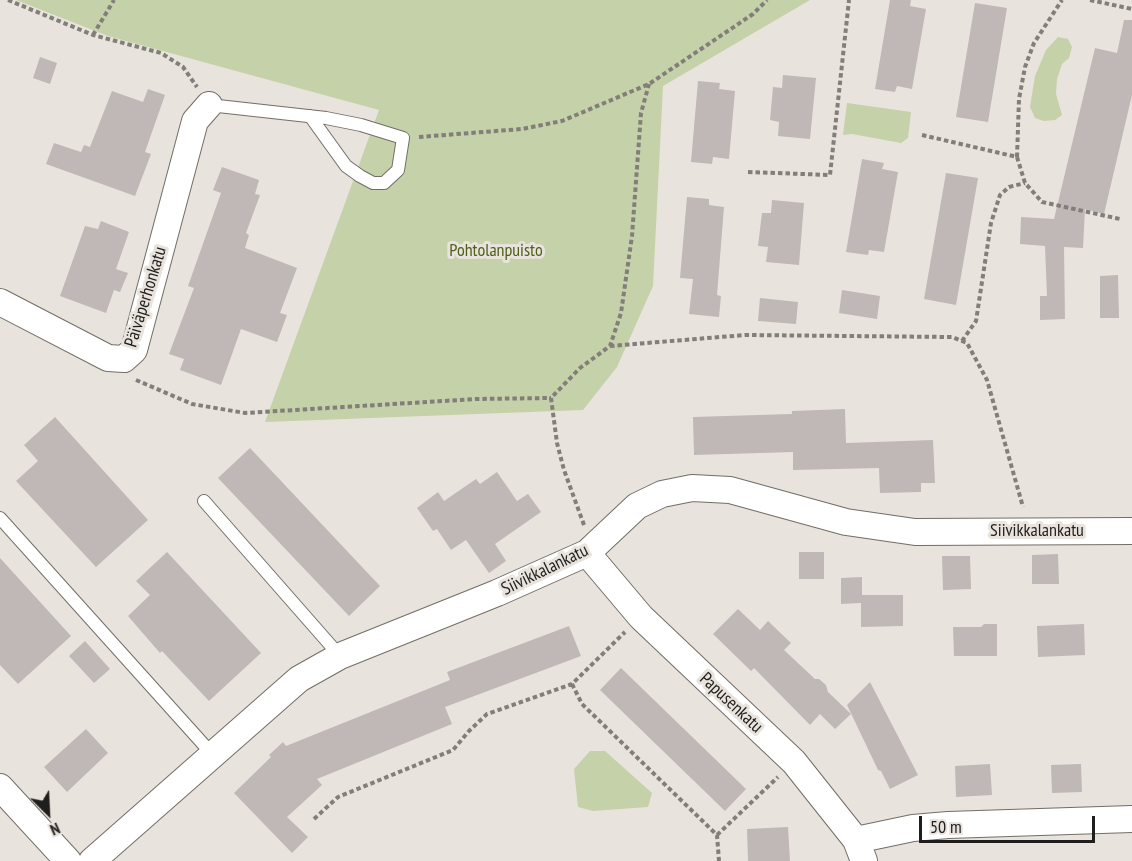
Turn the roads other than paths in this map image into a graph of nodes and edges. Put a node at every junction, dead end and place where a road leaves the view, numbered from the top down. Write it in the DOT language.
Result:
graph roads {
  1 [pos="209,105"];
  2 [pos="310,116"];
  3 [pos="0,302"];
  4 [pos="204,501"];
  5 [pos="0,518"];
  6 [pos="1132,531"];
  7 [pos="587,553"];
  8 [pos="340,656"];
  9 [pos="213,755"];
  10 [pos="0,788"];
  11 [pos="1132,819"];
  12 [pos="860,850"];
  13 [pos="68,861"];
  14 [pos="92,861"];
  1 -- 2 [label="lane"];
  1 -- 3 [label="street, Päiväperhonkatu"];
  2 -- 2 [label="lane"];
  4 -- 8 [label="lane"];
  5 -- 9 [label="lane"];
  6 -- 7 [label="street, Siivikkalankatu"];
  7 -- 8 [label="street, Siivikkalankatu"];
  7 -- 12 [label="street, Papusenkatu"];
  8 -- 9 [label="street, Siivikkalankatu"];
  9 -- 14 [label="street, Siivikkalankatu"];
  10 -- 13 [label="street"];
  11 -- 12 [label="street"];
}
